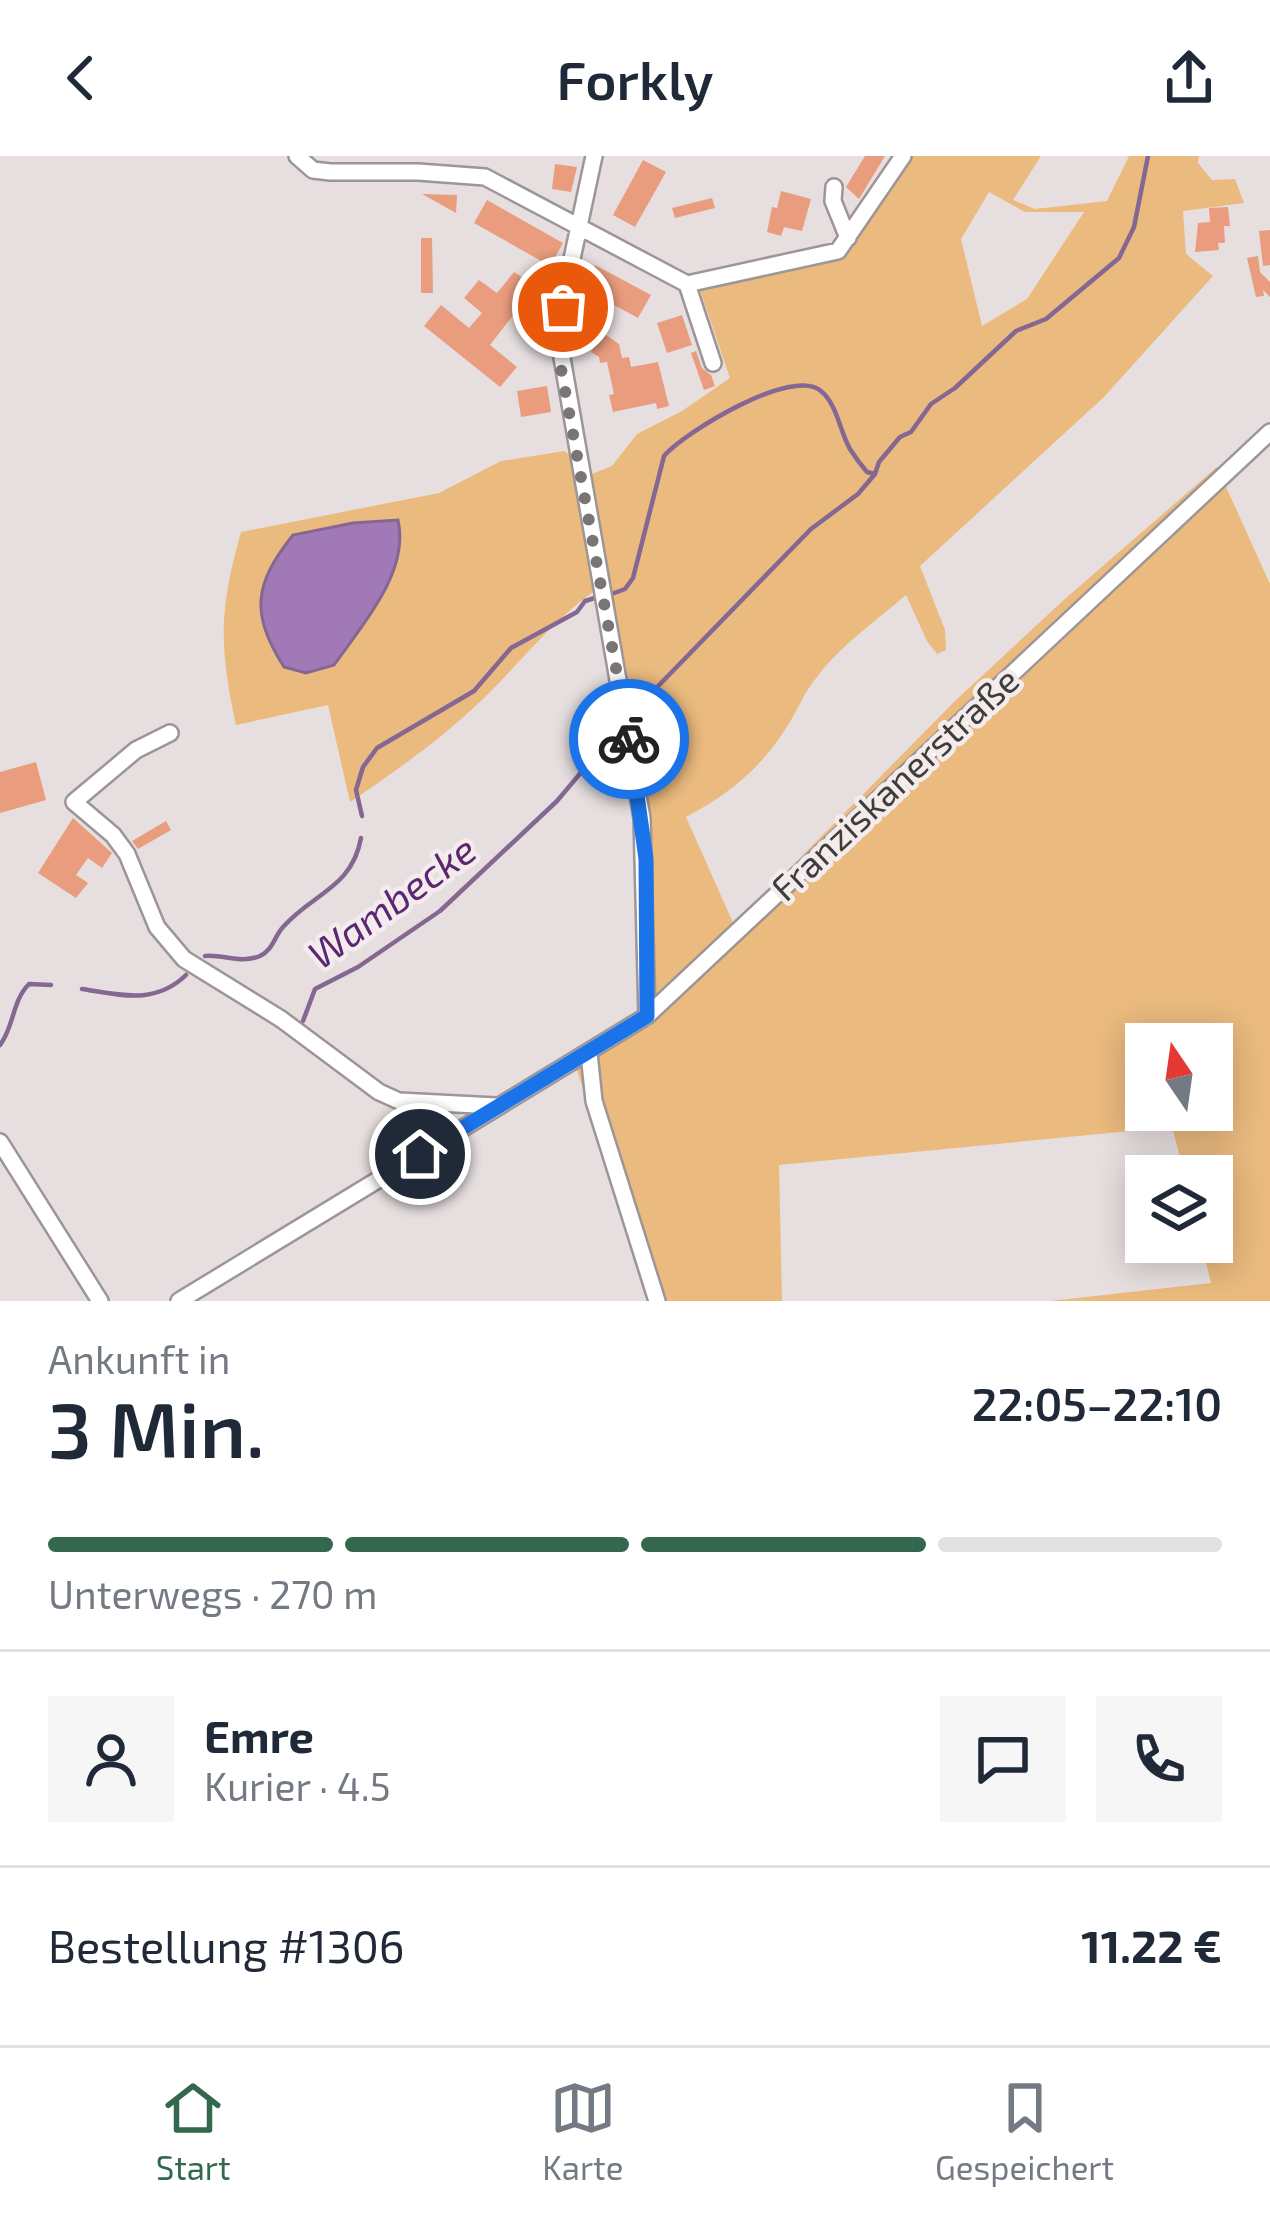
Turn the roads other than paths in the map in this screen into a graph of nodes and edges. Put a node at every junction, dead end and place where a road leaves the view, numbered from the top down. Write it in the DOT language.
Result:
graph roads {
  1 [pos="297,156"];
  2 [pos="594,156"];
  3 [pos="903,156"];
  4 [pos="833,187"];
  5 [pos="581,228"];
  6 [pos="848,238"];
  7 [pos="687,284"];
  8 [pos="712,363"];
  9 [pos="1270,432"];
  10 [pos="170,733"];
  11 [pos="647,1016"];
  12 [pos="589,1053"];
  13 [pos="497,1106"];
  14 [pos="0,1142"];
  15 [pos="100,1301"];
  16 [pos="179,1301"];
  17 [pos="657,1301"];
  1 -- 5 [label="street"];
  2 -- 5 [label="street"];
  3 -- 6 [label="street"];
  4 -- 6 [label="street"];
  5 -- 7 [label="street"];
  5 -- 11 [label="street"];
  6 -- 7 [label="street"];
  7 -- 8 [label="street"];
  9 -- 11 [label="street, Franziskanerstraße"];
  10 -- 13 [label="street"];
  11 -- 12 [label="street, Franziskanerstraße"];
  12 -- 13 [label="street, Franziskanerstraße"];
  12 -- 17 [label="street"];
  13 -- 16 [label="street, Franziskanerstraße"];
  14 -- 15 [label="street"];
}
